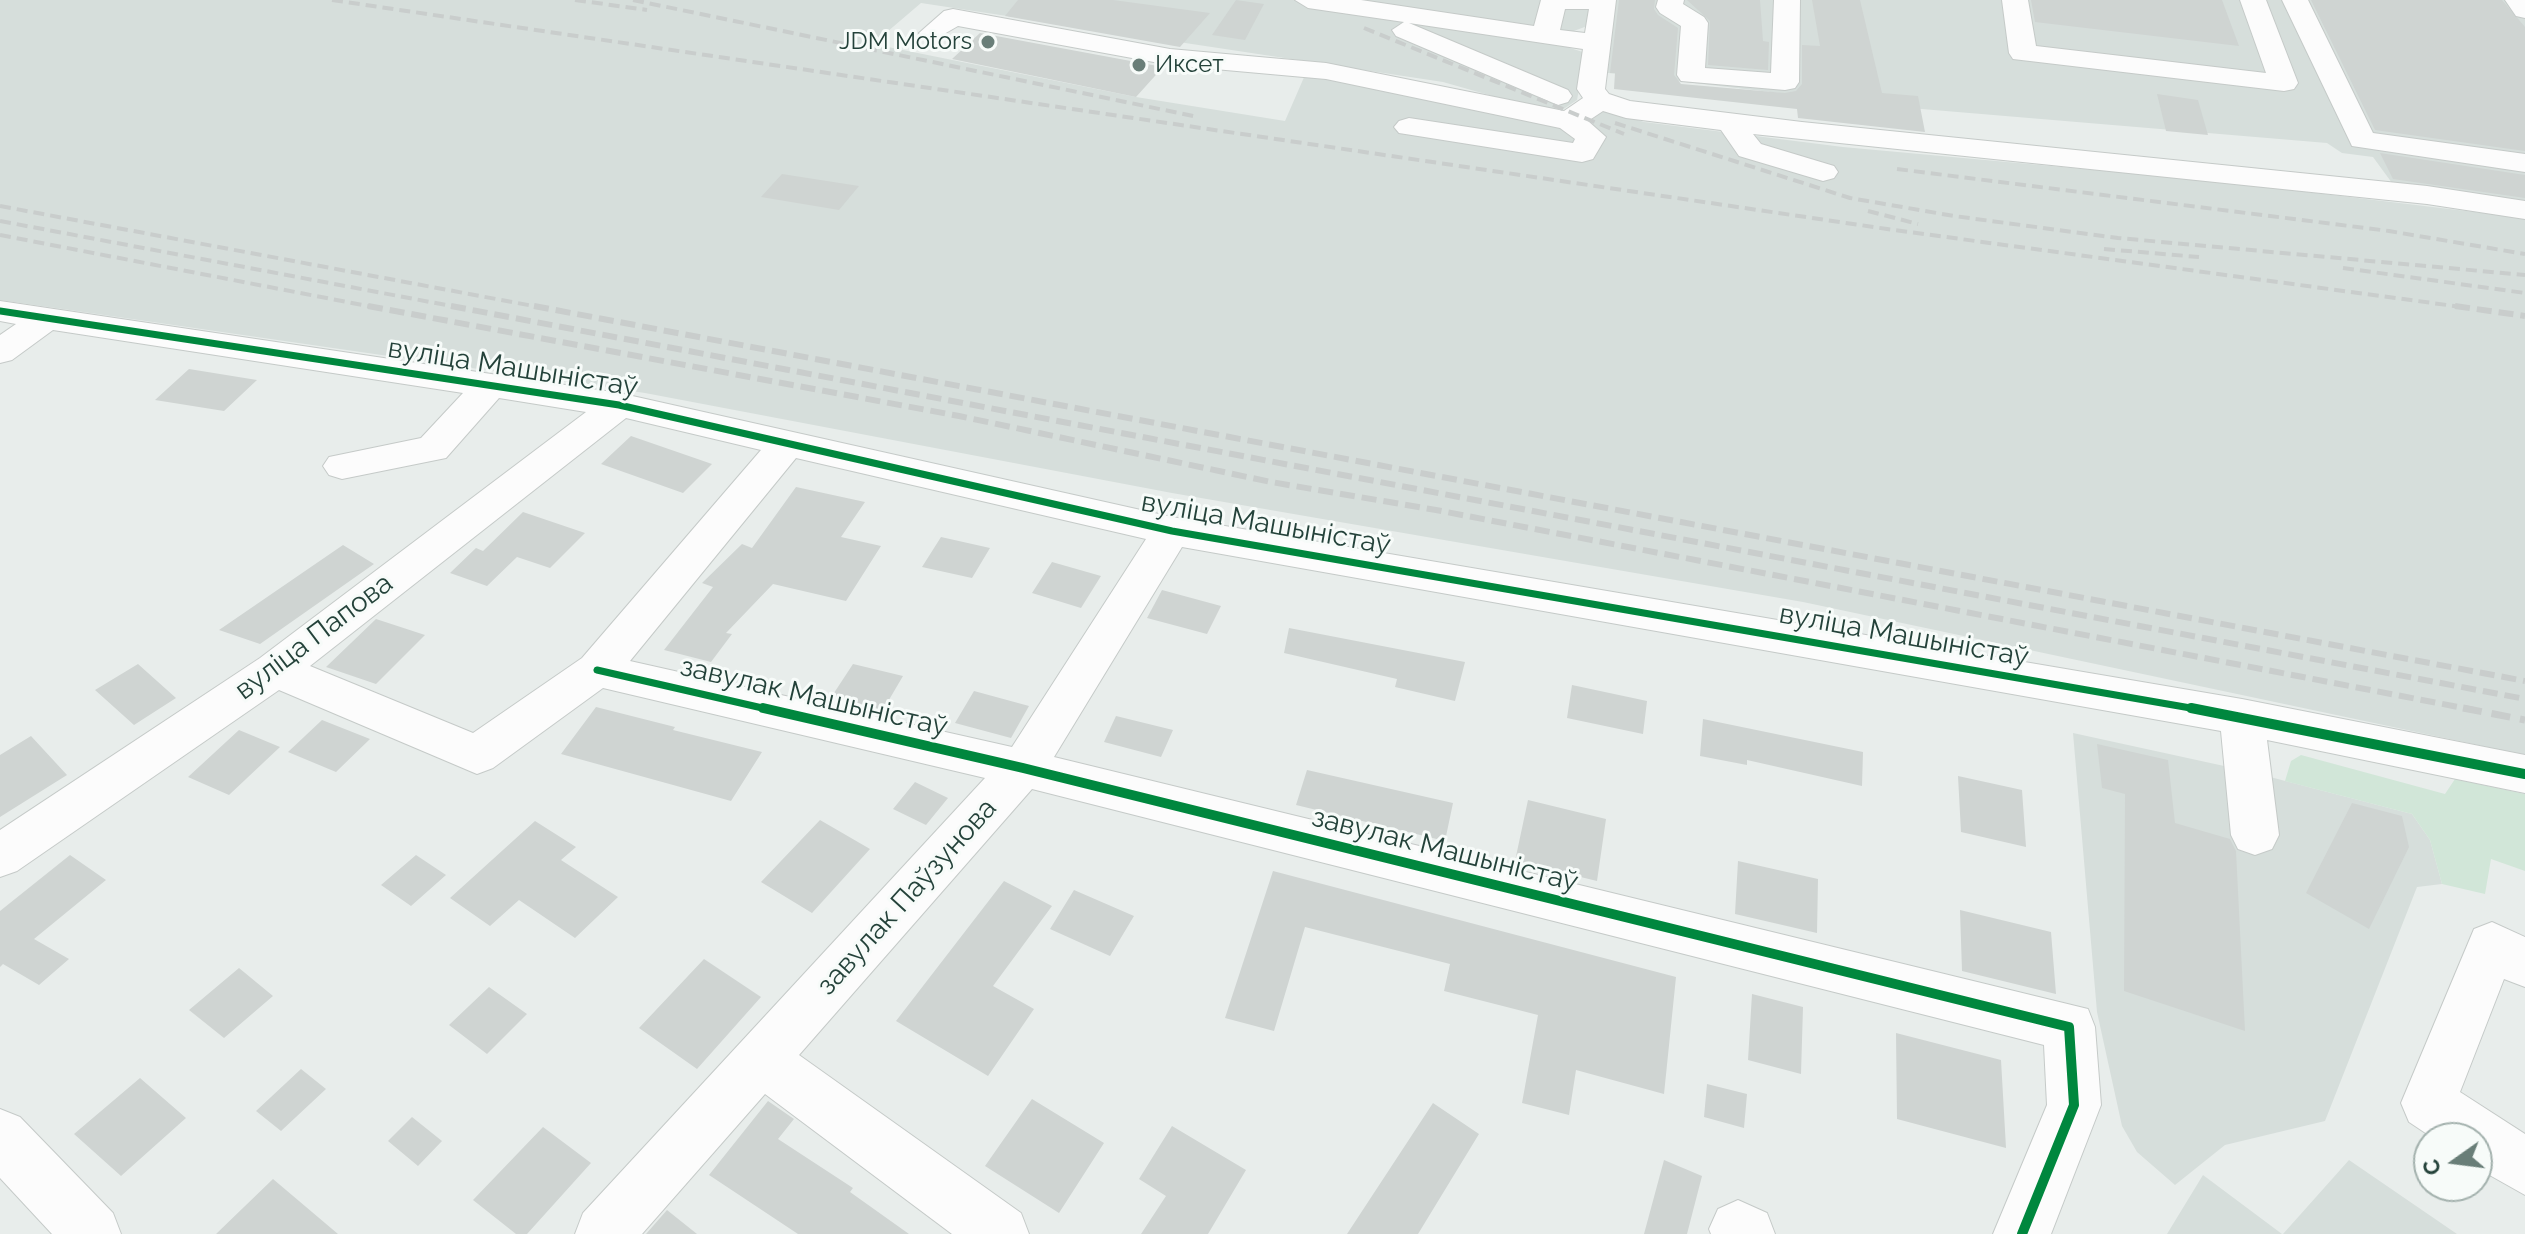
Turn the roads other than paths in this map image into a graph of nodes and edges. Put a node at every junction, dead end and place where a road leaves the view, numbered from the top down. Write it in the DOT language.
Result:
graph roads {
  1 [pos="1308,0"];
  2 [pos="1583,0"];
  3 [pos="1603,0"];
  4 [pos="1671,0"];
  5 [pos="1787,0"];
  6 [pos="2015,0"];
  7 [pos="2253,0"];
  8 [pos="2295,0"];
  9 [pos="2518,0"];
  10 [pos="2525,10"];
  11 [pos="1382,11"];
  12 [pos="932,33"];
  13 [pos="1545,37"];
  14 [pos="1596,43"];
  15 [pos="1599,100"];
  16 [pos="1564,108"];
  17 [pos="1735,124"];
  18 [pos="1409,127"];
  19 [pos="2525,163"];
  20 [pos="1823,172"];
  21 [pos="2525,210"];
  22 [pos="0,311"];
  23 [pos="47,318"];
  24 [pos="0,352"];
  25 [pos="490,386"];
  26 [pos="619,405"];
  27 [pos="787,444"];
  28 [pos="342,466"];
  29 [pos="1172,531"];
  30 [pos="275,670"];
  31 [pos="597,670"];
  32 [pos="2242,717"];
  33 [pos="1023,768"];
  34 [pos="2525,774"];
  35 [pos="2255,835"];
  36 [pos="0,856"];
  37 [pos="2525,964"];
  38 [pos="762,1060"];
  39 [pos="0,1137"];
  40 [pos="2525,1167"];
  41 [pos="92,1234"];
  42 [pos="604,1234"];
  43 [pos="1000,1234"];
  44 [pos="2022,1234"];
  1 -- 11 [label="street"];
  2 -- 13 [label="street"];
  3 -- 14 [label="street"];
  4 -- 5 [label="street"];
  6 -- 7 [label="street"];
  8 -- 19 [label="street"];
  9 -- 10 [label="street"];
  11 -- 13 [label="street"];
  11 -- 16 [label="street"];
  12 -- 16 [label="street"];
  13 -- 14 [label="street"];
  14 -- 15 [label="street"];
  15 -- 16 [label="street"];
  15 -- 17 [label="street"];
  16 -- 18 [label="street"];
  17 -- 20 [label="street"];
  17 -- 21 [label="street"];
  22 -- 23 [label="street, вуліца Машыністаў"];
  23 -- 24 [label="street"];
  23 -- 25 [label="street, вуліца Машыністаў"];
  25 -- 26 [label="street, вуліца Машыністаў"];
  25 -- 28 [label="street"];
  26 -- 27 [label="street, вуліца Машыністаў"];
  26 -- 30 [label="street, вуліца Папова"];
  27 -- 29 [label="street, вуліца Машыністаў"];
  27 -- 31 [label="street"];
  29 -- 32 [label="street, вуліца Машыністаў"];
  29 -- 33 [label="street, завулак Паўзунова"];
  30 -- 31 [label="street"];
  30 -- 36 [label="street, вуліца Папова"];
  31 -- 33 [label="street, завулак Машыністаў"];
  32 -- 34 [label="street, вуліца Машыністаў"];
  32 -- 35 [label="street"];
  33 -- 38 [label="street, завулак Паўзунова"];
  33 -- 44 [label="street, завулак Машыністаў"];
  37 -- 40 [label="street"];
  38 -- 42 [label="street, завулак Паўзунова"];
  38 -- 43 [label="street"];
  39 -- 41 [label="street"];
}
